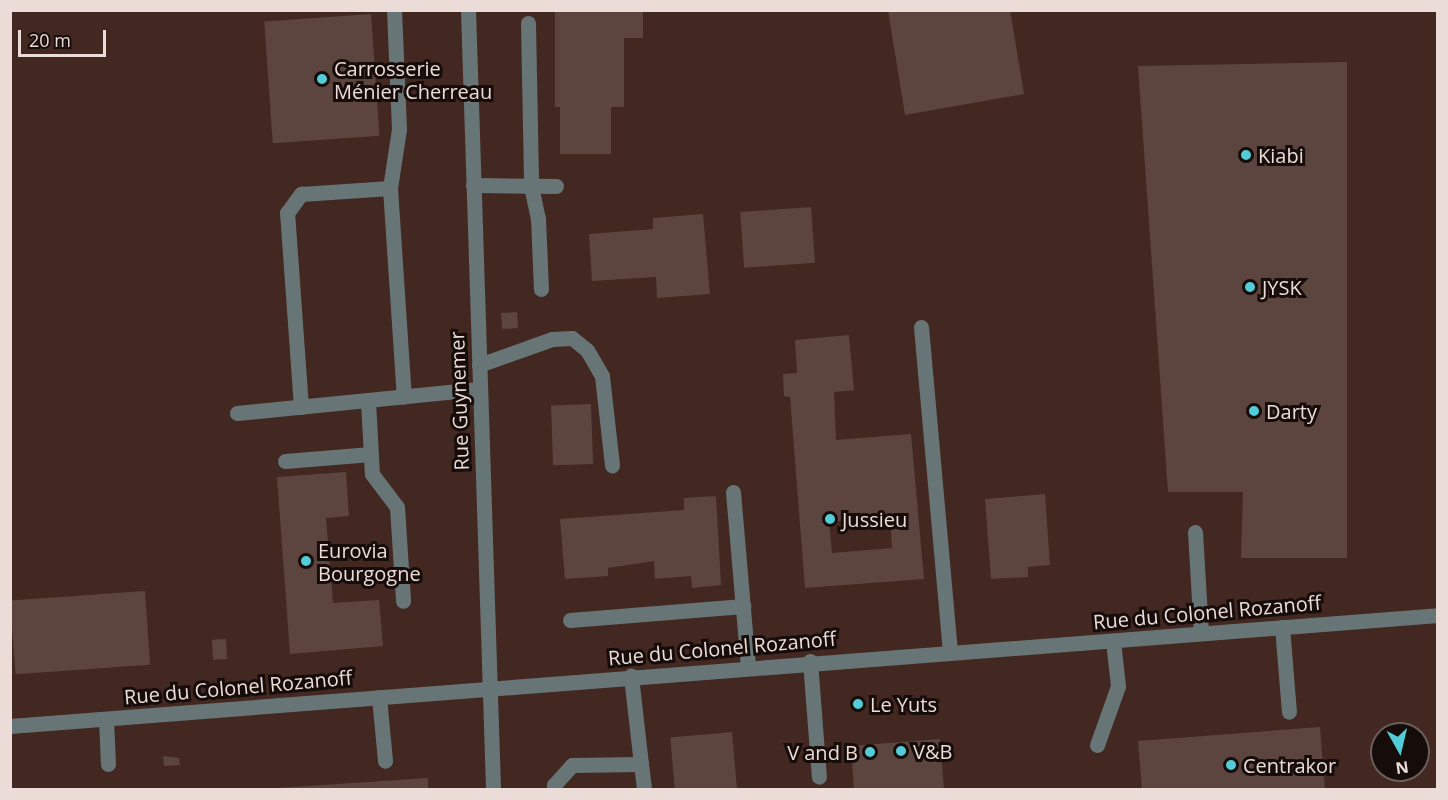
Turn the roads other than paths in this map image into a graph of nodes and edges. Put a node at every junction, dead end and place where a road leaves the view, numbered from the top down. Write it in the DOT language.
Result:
graph roads {
  1 [pos="394,10"];
  2 [pos="468,10"];
  3 [pos="528,23"];
  4 [pos="473,185"];
  5 [pos="531,186"];
  6 [pos="556,186"];
  7 [pos="390,188"];
  8 [pos="541,289"];
  9 [pos="921,327"];
  10 [pos="478,365"];
  11 [pos="479,390"];
  12 [pos="404,397"];
  13 [pos="368,401"];
  14 [pos="301,407"];
  15 [pos="237,413"];
  16 [pos="371,454"];
  17 [pos="285,461"];
  18 [pos="612,465"];
  19 [pos="733,492"];
  20 [pos="1195,532"];
  21 [pos="403,601"];
  22 [pos="743,606"];
  23 [pos="1437,615"];
  24 [pos="570,620"];
  25 [pos="1282,627"];
  26 [pos="1201,633"];
  27 [pos="1113,641"];
  28 [pos="950,652"];
  29 [pos="810,662"];
  30 [pos="748,666"];
  31 [pos="631,676"];
  32 [pos="489,689"];
  33 [pos="379,697"];
  34 [pos="1289,712"];
  35 [pos="106,719"];
  36 [pos="10,726"];
  37 [pos="1097,745"];
  38 [pos="385,761"];
  39 [pos="108,764"];
  40 [pos="641,764"];
  41 [pos="819,777"];
  42 [pos="493,789"];
  43 [pos="554,789"];
  44 [pos="644,789"];
  1 -- 7 [label="street"];
  2 -- 4 [label="street, Rue Guynemer"];
  3 -- 5 [label="street"];
  4 -- 5 [label="street"];
  4 -- 10 [label="street, Rue Guynemer"];
  5 -- 6 [label="street"];
  5 -- 8 [label="street"];
  7 -- 12 [label="street"];
  7 -- 14 [label="street"];
  9 -- 28 [label="street"];
  10 -- 11 [label="street, Rue Guynemer"];
  10 -- 18 [label="street"];
  11 -- 12 [label="street"];
  11 -- 32 [label="street, Rue Guynemer"];
  12 -- 13 [label="street"];
  13 -- 14 [label="street"];
  13 -- 16 [label="street"];
  14 -- 15 [label="street"];
  16 -- 17 [label="street"];
  16 -- 21 [label="street"];
  19 -- 22 [label="street"];
  20 -- 26 [label="street"];
  22 -- 24 [label="street"];
  22 -- 30 [label="street"];
  23 -- 25 [label="street, Rue du Colonel Rozanoff"];
  25 -- 26 [label="street, Rue du Colonel Rozanoff"];
  25 -- 34 [label="street"];
  26 -- 27 [label="street, Rue du Colonel Rozanoff"];
  27 -- 28 [label="street, Rue du Colonel Rozanoff"];
  27 -- 37 [label="street"];
  28 -- 29 [label="street, Rue du Colonel Rozanoff"];
  29 -- 30 [label="street, Rue du Colonel Rozanoff"];
  29 -- 41 [label="street"];
  30 -- 31 [label="street, Rue du Colonel Rozanoff"];
  31 -- 32 [label="street, Rue du Colonel Rozanoff"];
  31 -- 40 [label="street"];
  32 -- 33 [label="street, Rue du Colonel Rozanoff"];
  32 -- 42 [label="street, Rue Guynemer"];
  33 -- 35 [label="street, Rue du Colonel Rozanoff"];
  33 -- 38 [label="street"];
  35 -- 36 [label="street, Rue du Colonel Rozanoff"];
  35 -- 39 [label="street"];
  40 -- 43 [label="street"];
  40 -- 44 [label="street"];
}
